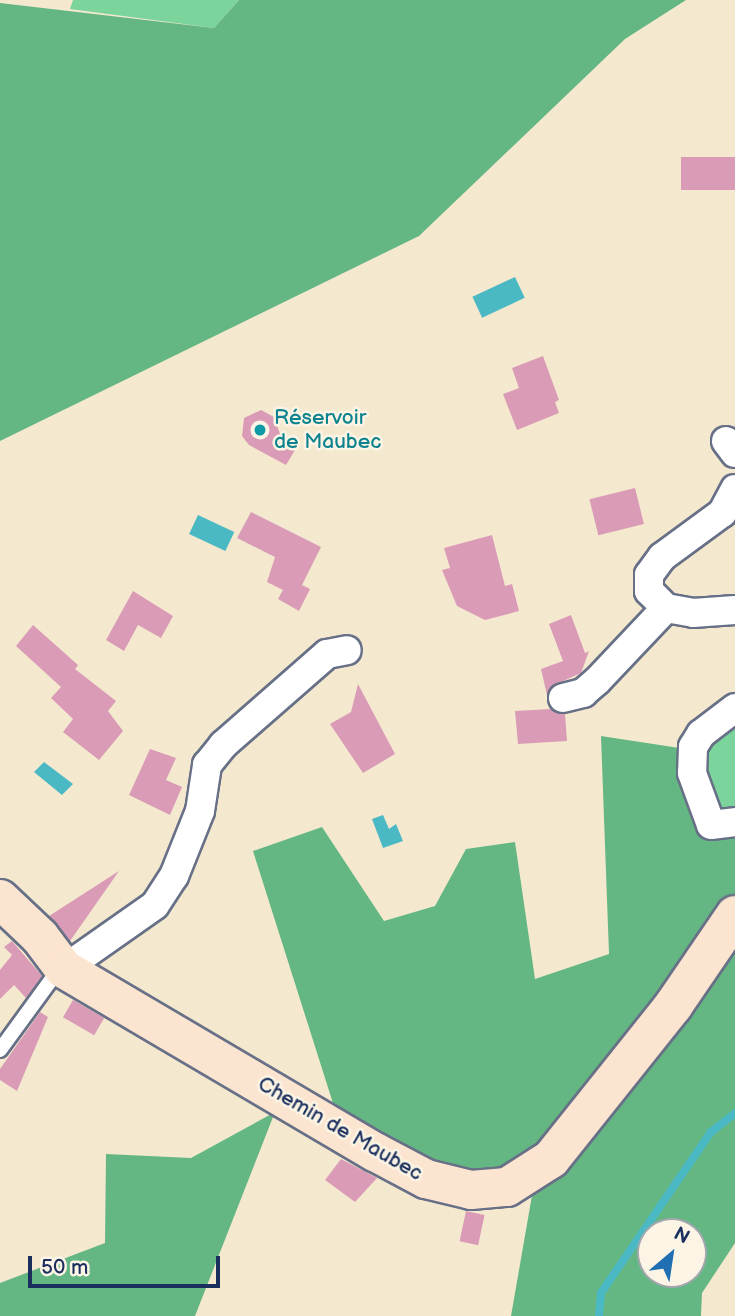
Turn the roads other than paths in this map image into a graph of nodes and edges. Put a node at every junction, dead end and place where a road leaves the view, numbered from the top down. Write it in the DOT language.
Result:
graph roads {
  1 [pos="735,489"];
  2 [pos="666,608"];
  3 [pos="735,610"];
  4 [pos="347,650"];
  5 [pos="563,698"];
  6 [pos="735,708"];
  7 [pos="735,822"];
  8 [pos="0,899"];
  9 [pos="735,915"];
  10 [pos="64,969"];
  11 [pos="0,1050"];
  1 -- 2 [label="street"];
  2 -- 3 [label="street"];
  2 -- 5 [label="street"];
  4 -- 10 [label="street"];
  6 -- 7 [label="street"];
  8 -- 10 [label="street, Chemin de Maubec"];
  9 -- 10 [label="street, Chemin de Maubec"];
  10 -- 11 [label="lane"];
}
